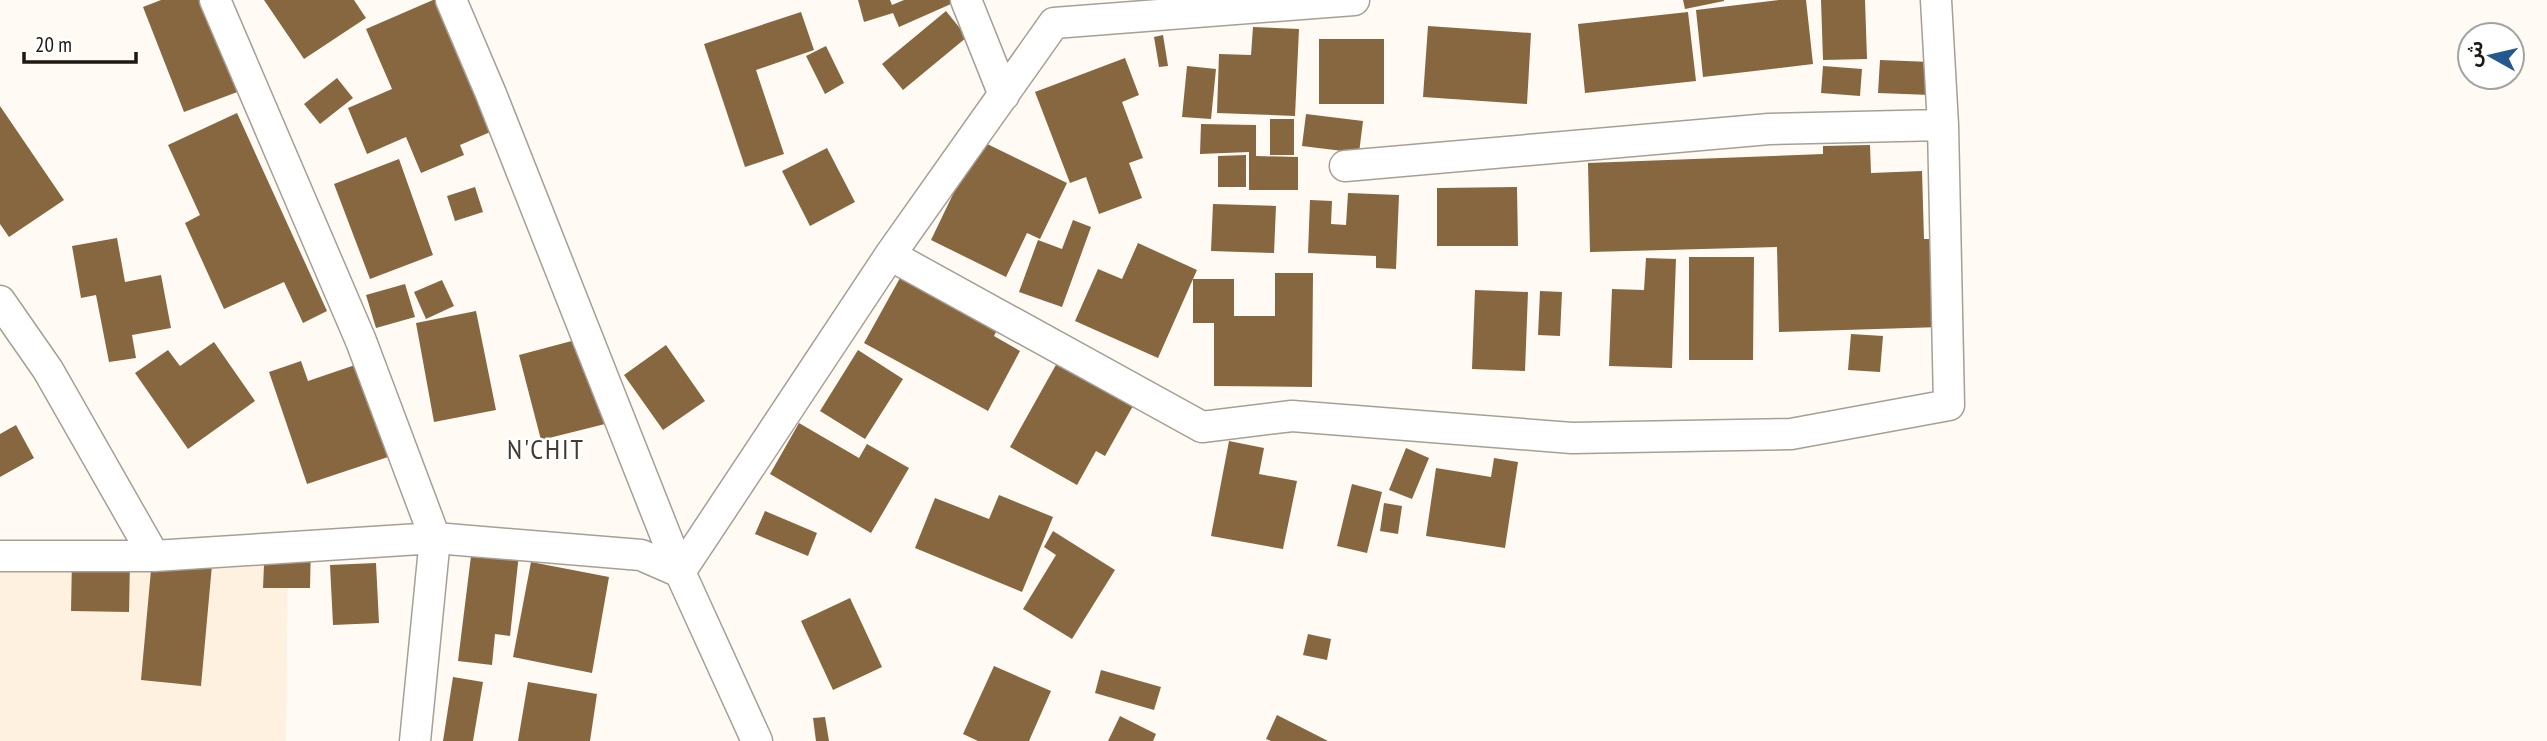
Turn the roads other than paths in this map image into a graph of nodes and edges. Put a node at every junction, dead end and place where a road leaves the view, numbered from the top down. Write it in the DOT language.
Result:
graph roads {
  1 [pos="215,0"];
  2 [pos="451,0"];
  3 [pos="966,0"];
  4 [pos="1354,0"];
  5 [pos="1936,0"];
  6 [pos="1004,95"];
  7 [pos="1943,125"];
  8 [pos="1345,166"];
  9 [pos="890,255"];
  10 [pos="0,301"];
  11 [pos="435,538"];
  12 [pos="0,556"];
  13 [pos="154,556"];
  14 [pos="680,572"];
  15 [pos="415,741"];
  16 [pos="757,741"];
  1 -- 11 [label="street"];
  2 -- 14 [label="street"];
  3 -- 6 [label="street"];
  4 -- 6 [label="street"];
  5 -- 7 [label="street"];
  6 -- 9 [label="street"];
  7 -- 8 [label="street"];
  7 -- 9 [label="street"];
  9 -- 14 [label="street"];
  10 -- 13 [label="street"];
  11 -- 13 [label="street"];
  11 -- 14 [label="street"];
  11 -- 15 [label="street"];
  12 -- 13 [label="street"];
  14 -- 16 [label="street"];
}
